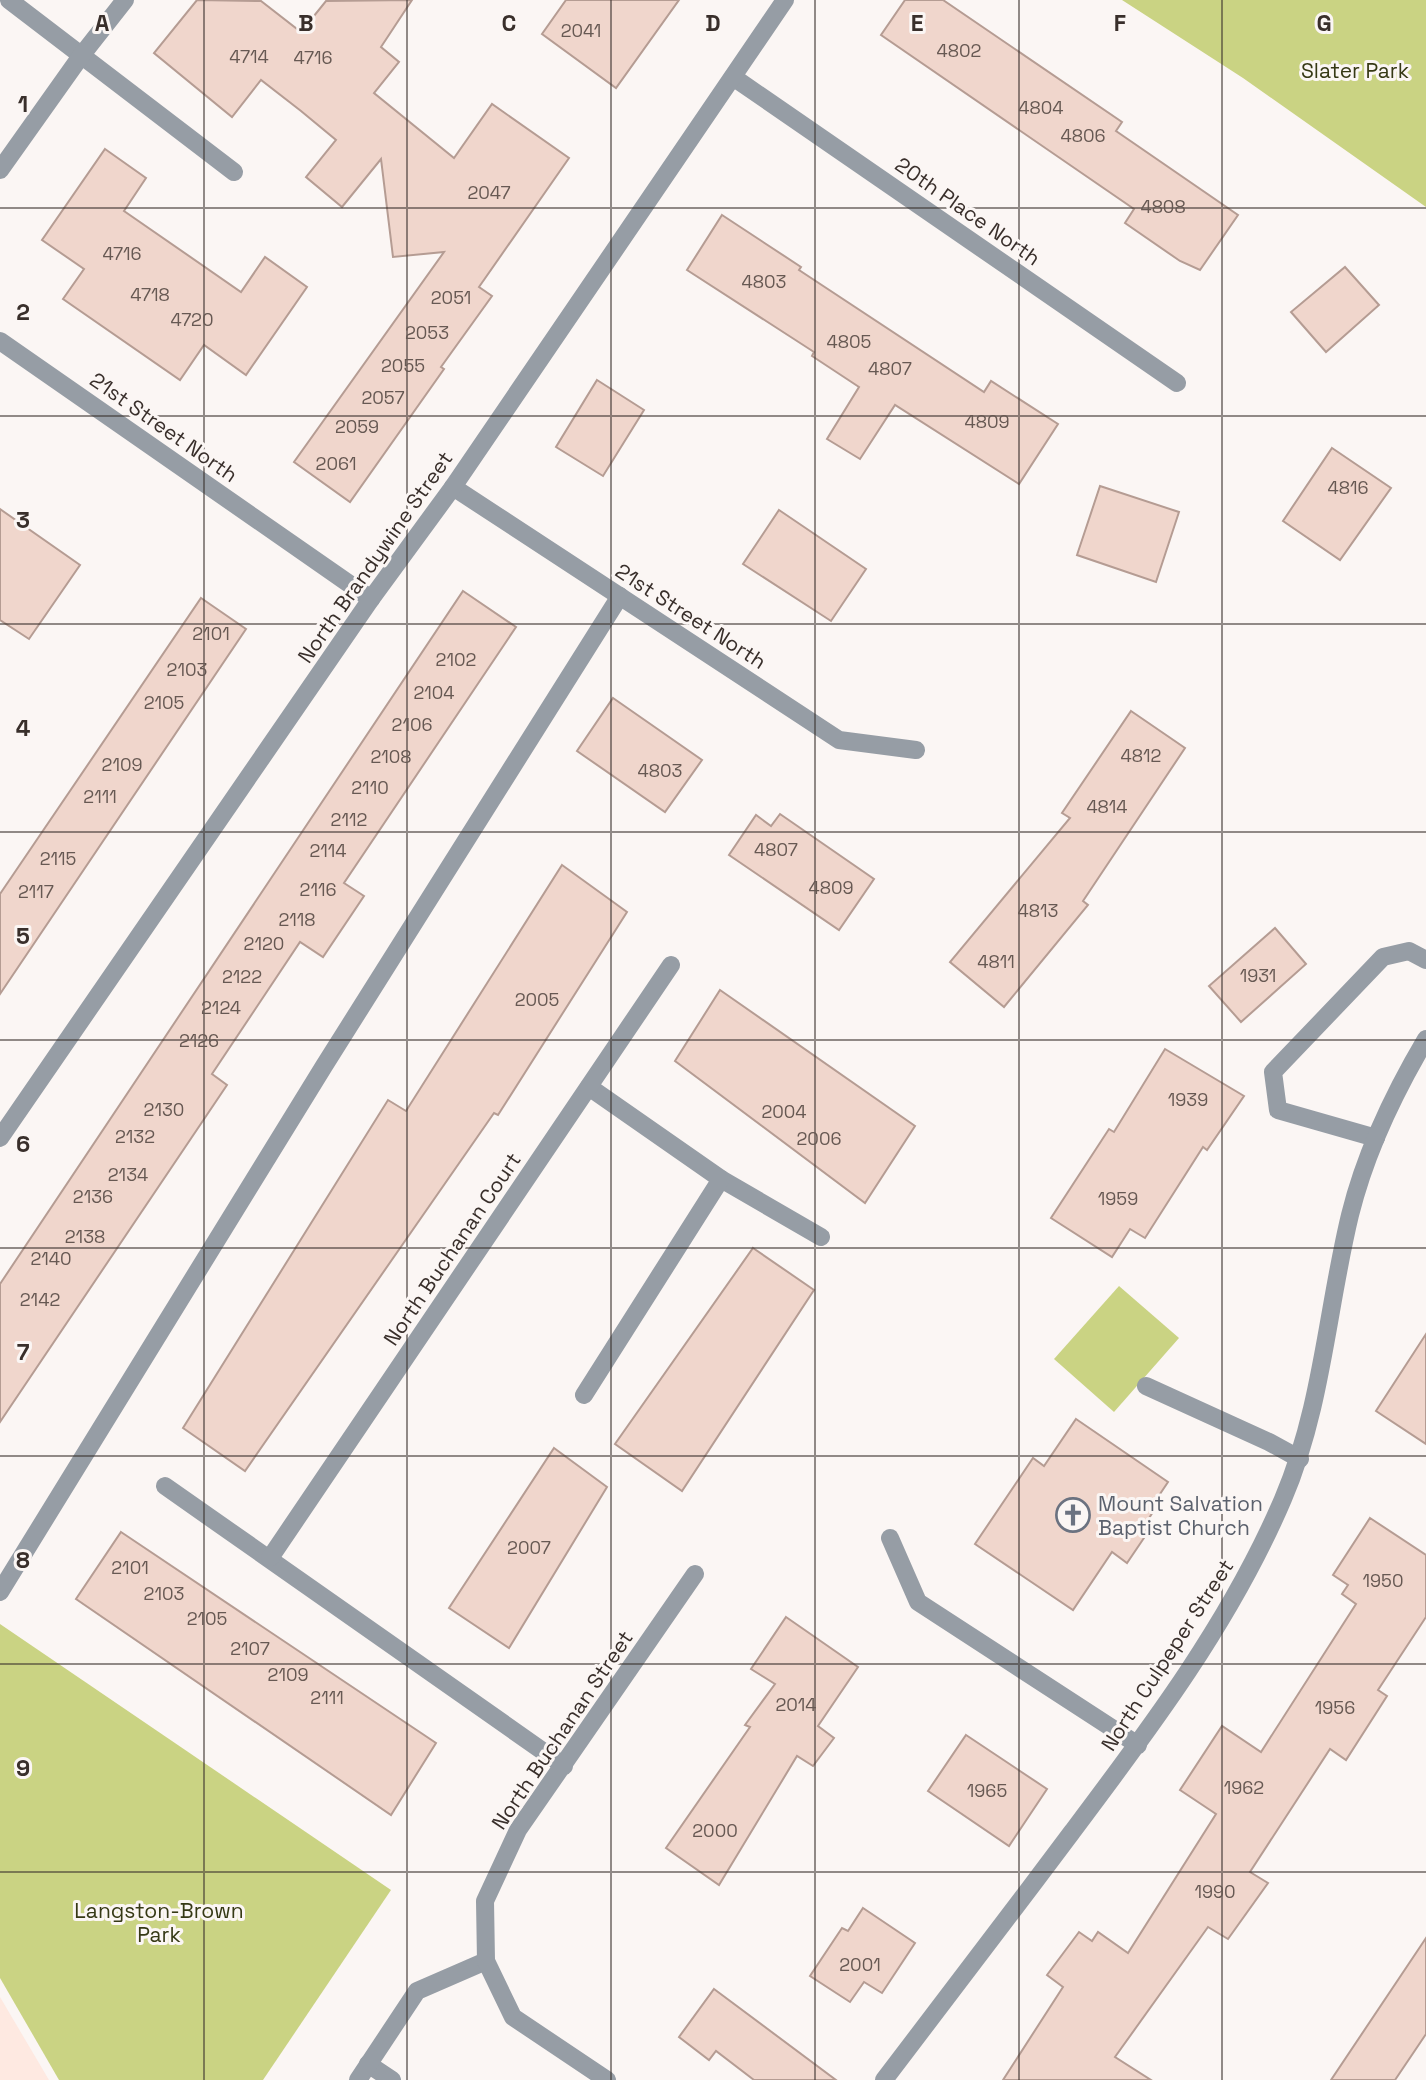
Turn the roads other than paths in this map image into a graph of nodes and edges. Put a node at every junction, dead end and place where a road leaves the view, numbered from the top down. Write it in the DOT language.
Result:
graph roads {
  1 [pos="9,0"];
  2 [pos="125,0"];
  3 [pos="785,0"];
  4 [pos="81,56"];
  5 [pos="733,77"];
  6 [pos="0,170"];
  7 [pos="234,172"];
  8 [pos="0,341"];
  9 [pos="1177,383"];
  10 [pos="453,487"];
  11 [pos="620,597"];
  12 [pos="371,599"];
  13 [pos="916,750"];
  14 [pos="1426,960"];
  15 [pos="671,965"];
  16 [pos="1426,1040"];
  17 [pos="589,1087"];
  18 [pos="0,1138"];
  19 [pos="1376,1138"];
  20 [pos="721,1179"];
  21 [pos="821,1237"];
  22 [pos="1146,1387"];
  23 [pos="584,1395"];
  24 [pos="1300,1459"];
  25 [pos="165,1486"];
  26 [pos="890,1538"];
  27 [pos="270,1558"];
  28 [pos="695,1574"];
  29 [pos="0,1592"];
  30 [pos="1138,1745"];
  31 [pos="564,1766"];
  32 [pos="486,1961"];
  33 [pos="368,2064"];
  34 [pos="358,2080"];
  35 [pos="392,2080"];
  36 [pos="607,2080"];
  37 [pos="884,2080"];
  1 -- 4 [label="street"];
  2 -- 4 [label="street"];
  3 -- 5 [label="street, North Brandywine Street"];
  4 -- 6 [label="street"];
  4 -- 7 [label="street"];
  5 -- 9 [label="street, 20th Place North"];
  5 -- 10 [label="street, North Brandywine Street"];
  8 -- 12 [label="street, 21st Street North"];
  10 -- 11 [label="street, 21st Street North"];
  10 -- 12 [label="street, North Brandywine Street"];
  11 -- 13 [label="street, 21st Street North"];
  11 -- 29 [label="street"];
  12 -- 18 [label="street, North Brandywine Street"];
  14 -- 19 [label="street"];
  15 -- 17 [label="street, North Buchanan Court"];
  16 -- 19 [label="street, North Culpeper Street"];
  17 -- 20 [label="street"];
  17 -- 27 [label="street, North Buchanan Court"];
  19 -- 24 [label="street, North Culpeper Street"];
  20 -- 21 [label="street"];
  20 -- 23 [label="street"];
  22 -- 24 [label="street"];
  24 -- 30 [label="street, North Culpeper Street"];
  25 -- 27 [label="street"];
  26 -- 30 [label="street"];
  27 -- 31 [label="street"];
  28 -- 31 [label="street, North Buchanan Street"];
  30 -- 37 [label="street, North Culpeper Street"];
  31 -- 32 [label="street, North Buchanan Street"];
  32 -- 33 [label="street"];
  32 -- 36 [label="street"];
  33 -- 34 [label="street"];
  33 -- 35 [label="street"];
}
